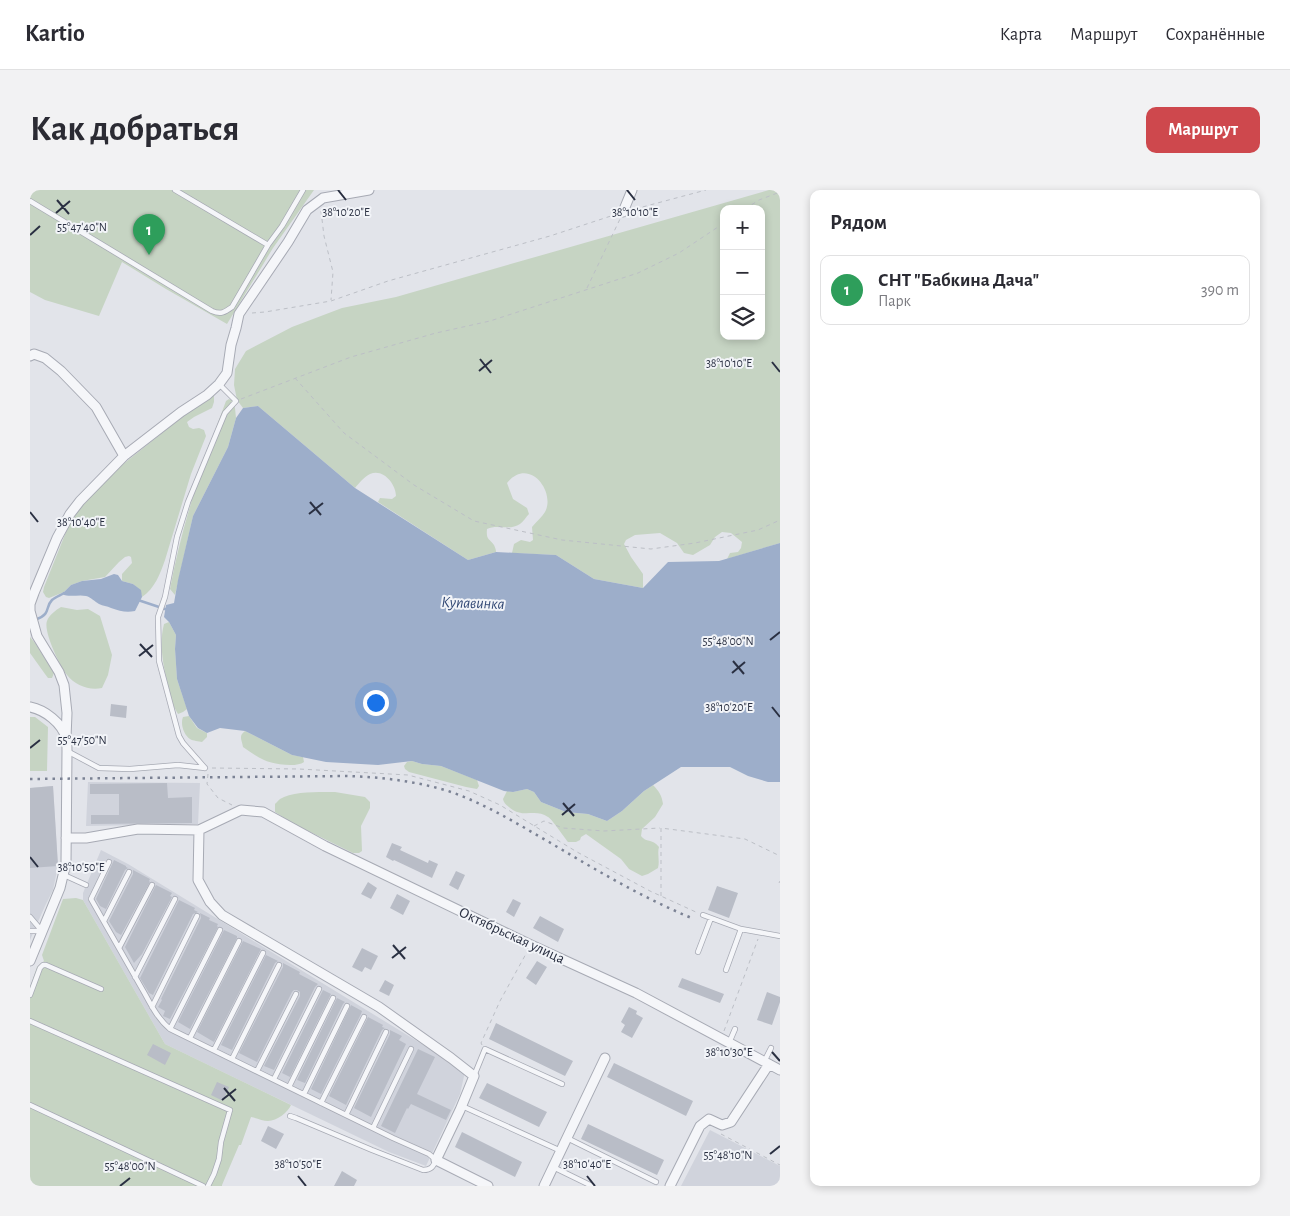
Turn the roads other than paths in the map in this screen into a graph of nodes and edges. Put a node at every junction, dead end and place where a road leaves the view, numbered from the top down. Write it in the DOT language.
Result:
graph roads {
  1 [pos="175,190"];
  2 [pos="303,190"];
  3 [pos="369,190"];
  4 [pos="632,190"];
  5 [pos="323,194"];
  6 [pos="30,201"];
  7 [pos="623,212"];
  8 [pos="268,245"];
  9 [pos="30,356"];
  10 [pos="219,384"];
  11 [pos="124,456"];
  12 [pos="30,707"];
  13 [pos="66,738"];
  14 [pos="67,751"];
  15 [pos="199,830"];
  16 [pos="66,838"];
  17 [pos="109,862"];
  18 [pos="129,872"];
  19 [pos="64,876"];
  20 [pos="86,885"];
  21 [pos="152,885"];
  22 [pos="174,899"];
  23 [pos="703,915"];
  24 [pos="197,916"];
  25 [pos="30,917"];
  26 [pos="711,918"];
  27 [pos="104,921"];
  28 [pos="741,929"];
  29 [pos="220,930"];
  30 [pos="30,931"];
  31 [pos="42,931"];
  32 [pos="780,936"];
  33 [pos="239,940"];
  34 [pos="119,948"];
  35 [pos="698,952"];
  36 [pos="263,953"];
  37 [pos="30,961"];
  38 [pos="279,965"];
  39 [pos="726,970"];
  40 [pos="135,977"];
  41 [pos="101,989"];
  42 [pos="319,989"];
  43 [pos="296,994"];
  44 [pos="30,995"];
  45 [pos="333,998"];
  46 [pos="347,1006"];
  47 [pos="152,1007"];
  48 [pos="364,1018"];
  49 [pos="30,1021"];
  50 [pos="170,1028"];
  51 [pos="734,1029"];
  52 [pos="386,1032"];
  53 [pos="190,1038"];
  54 [pos="725,1041"];
  55 [pos="771,1048"];
  56 [pos="411,1049"];
  57 [pos="214,1050"];
  58 [pos="605,1058"];
  59 [pos="232,1059"];
  60 [pos="766,1063"];
  61 [pos="780,1070"];
  62 [pos="258,1071"];
  63 [pos="474,1076"];
  64 [pos="274,1080"];
  65 [pos="562,1084"];
  66 [pos="289,1087"];
  67 [pos="304,1094"];
  68 [pos="321,1103"];
  69 [pos="30,1105"];
  70 [pos="462,1106"];
  71 [pos="346,1115"];
  72 [pos="290,1116"];
  73 [pos="373,1128"];
  74 [pos="567,1138"];
  75 [pos="561,1151"];
  76 [pos="436,1160"];
  77 [pos="553,1167"];
  78 [pos="656,1182"];
  79 [pos="202,1186"];
  80 [pos="208,1186"];
  81 [pos="488,1186"];
  82 [pos="544,1186"];
  83 [pos="592,1186"];
  84 [pos="670,1186"];
  1 -- 8 [label="lane"];
  2 -- 8 [label="lane"];
  3 -- 5 [label="street"];
  4 -- 7 [label="street"];
  5 -- 10 [label="street"];
  6 -- 8 [label="lane"];
  9 -- 11 [label="street"];
  10 -- 11 [label="street"];
  10 -- 14 [label="lane"];
  11 -- 13 [label="street"];
  12 -- 13 [label="street"];
  13 -- 14 [label="street"];
  14 -- 16 [label="street"];
  15 -- 16 [label="street"];
  15 -- 54 [label="street, Октябрьская улица"];
  15 -- 63 [label="street"];
  16 -- 19 [label="street"];
  17 -- 27 [label="lane"];
  18 -- 27 [label="lane"];
  19 -- 20 [label="lane"];
  19 -- 31 [label="street"];
  21 -- 34 [label="lane"];
  22 -- 40 [label="lane"];
  23 -- 26 [label="lane"];
  24 -- 47 [label="lane"];
  25 -- 31 [label="lane"];
  26 -- 28 [label="lane"];
  26 -- 35 [label="lane"];
  27 -- 34 [label="lane"];
  28 -- 32 [label="lane"];
  28 -- 39 [label="lane"];
  29 -- 50 [label="lane"];
  30 -- 31 [label="lane"];
  31 -- 37 [label="street"];
  33 -- 53 [label="lane"];
  34 -- 40 [label="lane"];
  36 -- 57 [label="lane"];
  38 -- 59 [label="lane"];
  40 -- 47 [label="lane"];
  41 -- 44 [label="lane"];
  42 -- 64 [label="lane"];
  43 -- 62 [label="lane"];
  45 -- 66 [label="lane"];
  46 -- 67 [label="lane"];
  47 -- 50 [label="lane"];
  48 -- 68 [label="lane"];
  49 -- 80 [label="lane"];
  50 -- 53 [label="lane"];
  51 -- 54 [label="lane"];
  52 -- 71 [label="lane"];
  53 -- 57 [label="lane"];
  54 -- 60 [label="street, Октябрьская улица"];
  55 -- 60 [label="lane"];
  56 -- 73 [label="lane"];
  57 -- 59 [label="lane"];
  58 -- 74 [label="street"];
  59 -- 62 [label="lane"];
  60 -- 61 [label="street, Октябрьская улица"];
  60 -- 84 [label="street"];
  62 -- 64 [label="lane"];
  63 -- 65 [label="lane"];
  63 -- 70 [label="street"];
  64 -- 66 [label="lane"];
  66 -- 67 [label="lane"];
  67 -- 68 [label="lane"];
  68 -- 71 [label="lane"];
  69 -- 79 [label="lane"];
  70 -- 75 [label="lane"];
  70 -- 76 [label="street"];
  71 -- 73 [label="lane"];
  72 -- 76 [label="lane"];
  73 -- 76 [label="lane"];
  74 -- 75 [label="street"];
  74 -- 78 [label="lane"];
  75 -- 77 [label="street"];
  76 -- 81 [label="street"];
  77 -- 82 [label="street"];
  77 -- 83 [label="lane"];
}
